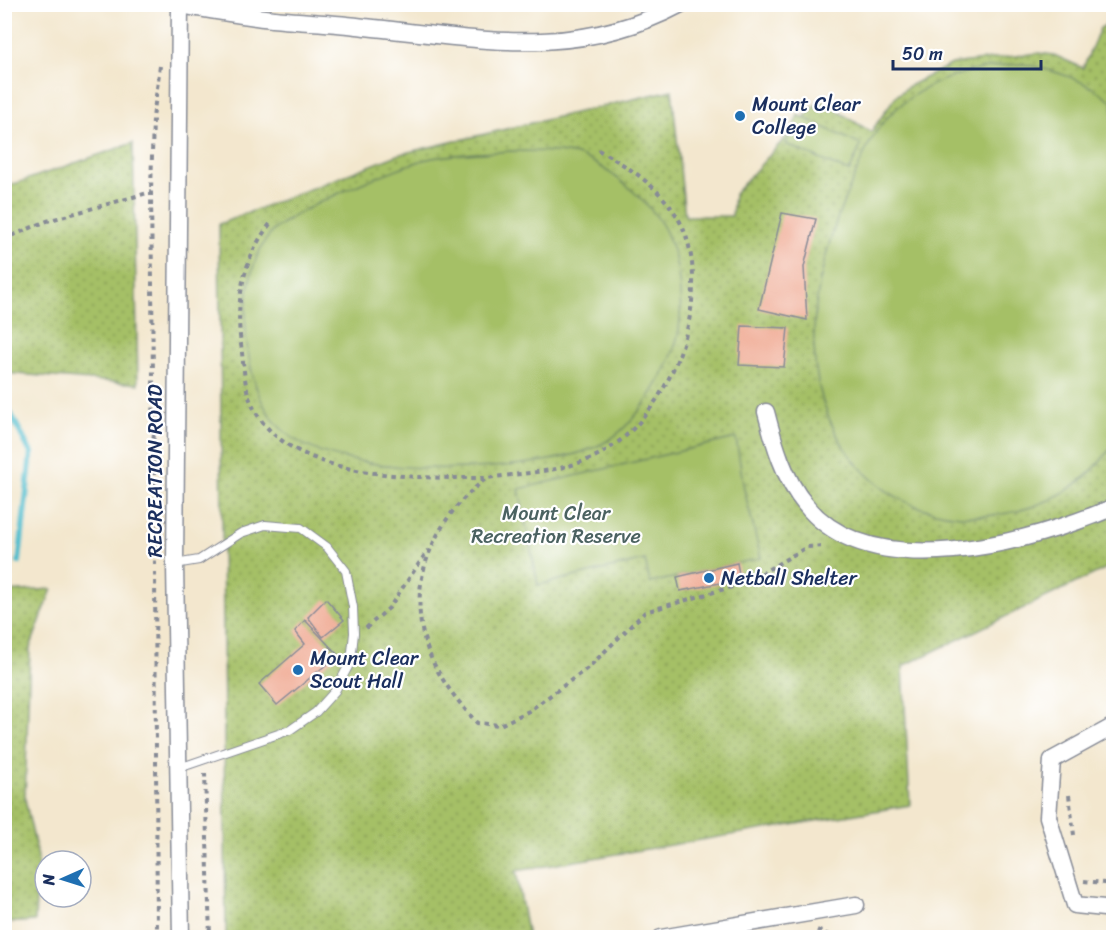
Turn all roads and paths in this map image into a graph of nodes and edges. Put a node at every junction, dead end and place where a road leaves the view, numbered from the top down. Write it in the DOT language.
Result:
graph roads {
  1 [pos="681,4"];
  2 [pos="180,5"];
  3 [pos="153,118"];
  4 [pos="598,150"];
  5 [pos="151,192"];
  6 [pos="270,224"];
  7 [pos="4,239"];
  8 [pos="766,412"];
  9 [pos="487,478"];
  10 [pos="1113,507"];
  11 [pos="431,544"];
  12 [pos="827,546"];
  13 [pos="175,564"];
  14 [pos="364,630"];
  15 [pos="1113,726"];
  16 [pos="205,760"];
  17 [pos="179,768"];
  18 [pos="1068,784"];
  19 [pos="1074,841"];
  20 [pos="1078,880"];
  21 [pos="1113,884"];
  22 [pos="856,905"];
  23 [pos="1113,909"];
  24 [pos="865,933"];
  25 [pos="157,938"];
  26 [pos="181,938"];
  27 [pos="210,938"];
  28 [pos="661,938"];
  29 [pos="851,938"];
  1 -- 2 [label="street"];
  2 -- 13 [label="street, RECREATION ROAD"];
  3 -- 5 [label="path"];
  4 -- 9 [label="path"];
  5 -- 7 [label="path"];
  5 -- 25 [label="path"];
  6 -- 9 [label="path"];
  8 -- 10 [label="street"];
  9 -- 11 [label="path"];
  11 -- 12 [label="path"];
  11 -- 14 [label="path"];
  13 -- 16 [label="lane"];
  13 -- 17 [label="street, RECREATION ROAD"];
  15 -- 23 [label="street"];
  16 -- 17 [label="lane"];
  16 -- 27 [label="path"];
  17 -- 26 [label="street, RECREATION ROAD"];
  18 -- 19 [label="path"];
  20 -- 21 [label="path"];
  22 -- 28 [label="street"];
  24 -- 29 [label="path"];
}
